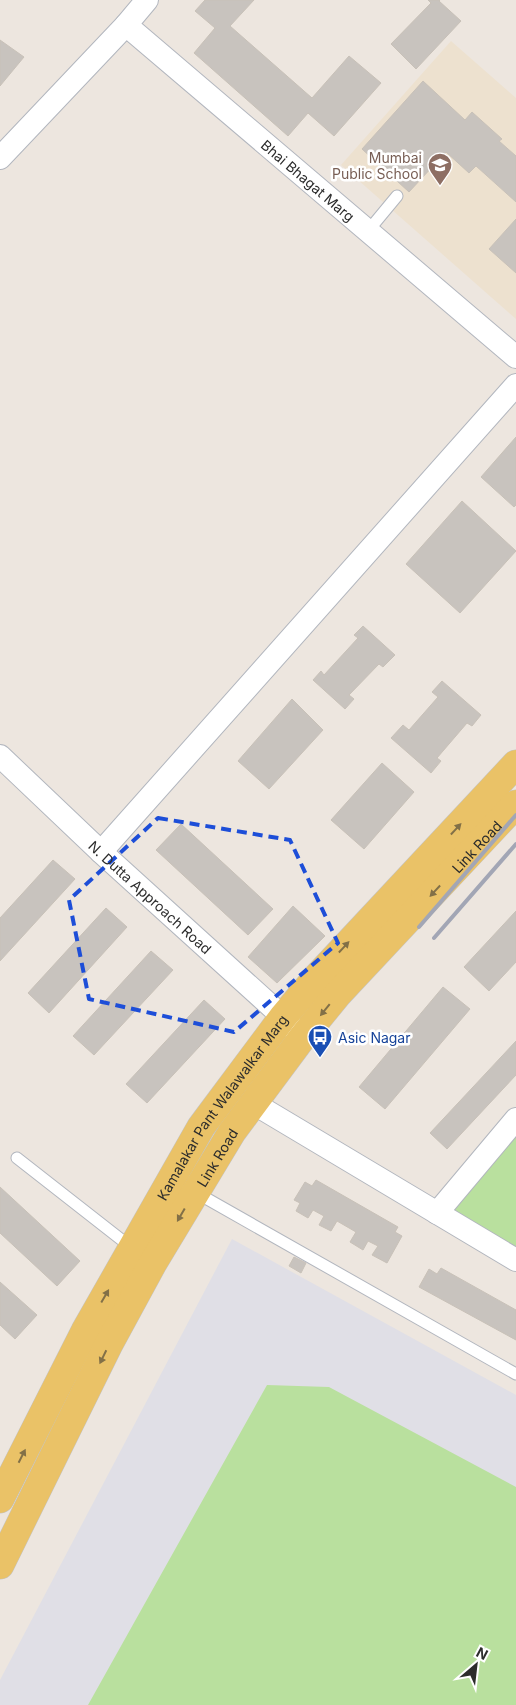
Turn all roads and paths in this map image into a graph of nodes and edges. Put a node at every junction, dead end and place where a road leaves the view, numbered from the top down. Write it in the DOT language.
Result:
graph roads {
  1 [pos="147,0"];
  2 [pos="126,25"];
  3 [pos="0,158"];
  4 [pos="397,196"];
  5 [pos="368,231"];
  6 [pos="516,357"];
  7 [pos="516,385"];
  8 [pos="0,756"];
  9 [pos="516,764"];
  10 [pos="516,804"];
  11 [pos="101,852"];
  12 [pos="282,1017"];
  13 [pos="302,1038"];
  14 [pos="253,1103"];
  15 [pos="516,1119"];
  16 [pos="17,1158"];
  17 [pos="171,1179"];
  18 [pos="195,1192"];
  19 [pos="437,1213"];
  20 [pos="132,1248"];
  21 [pos="516,1260"];
  22 [pos="516,1374"];
  23 [pos="0,1500"];
  24 [pos="2,1554"];
  1 -- 2 [label="street"];
  2 -- 3 [label="street"];
  2 -- 5 [label="street, Bhai Bhagat Marg"];
  4 -- 5 [label="lane"];
  5 -- 6 [label="street, Bhai Bhagat Marg"];
  7 -- 11 [label="street"];
  8 -- 11 [label="street, N. Dutta Approach Road"];
  12 -- 9 [label="main road, Kamalakar Pant Walawalkar Marg, one-way"];
  10 -- 13 [label="main road, Link Road, one-way"];
  11 -- 12 [label="street, N. Dutta Approach Road"];
  12 -- 13 [label="street, N. Dutta Approach Road"];
  12 -- 17 [label="main road, Kamalakar Pant Walawalkar Marg"];
  13 -- 14 [label="main road, Link Road"];
  14 -- 18 [label="main road, Link Road"];
  14 -- 19 [label="street"];
  15 -- 19 [label="street"];
  16 -- 20 [label="lane"];
  17 -- 18 [label="main road"];
  17 -- 20 [label="main road, Kamalakar Pant Walawalkar Marg"];
  18 -- 22 [label="lane"];
  18 -- 24 [label="main road, Link Road, one-way"];
  19 -- 21 [label="street"];
  23 -- 20 [label="main road, Kamalakar Pant Walawalkar Marg, one-way"];
}
